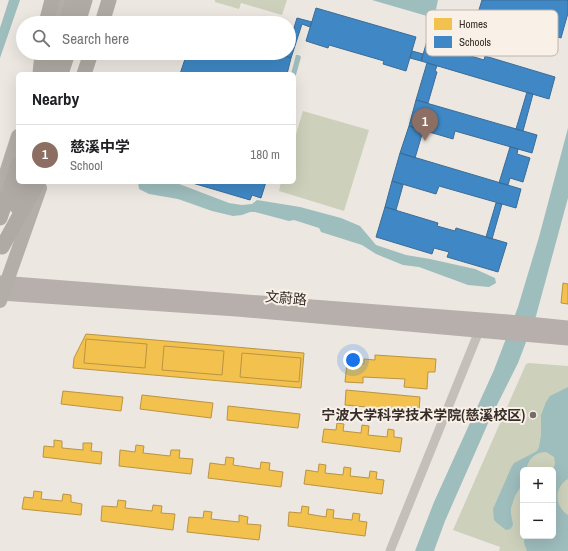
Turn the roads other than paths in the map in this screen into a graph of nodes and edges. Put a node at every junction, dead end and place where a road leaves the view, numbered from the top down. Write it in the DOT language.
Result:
graph roads {
  1 [pos="52,0"];
  2 [pos="62,0"];
  3 [pos="73,0"];
  4 [pos="85,0"];
  5 [pos="103,0"];
  6 [pos="109,0"];
  7 [pos="48,16"];
  8 [pos="56,16"];
  9 [pos="68,16"];
  10 [pos="80,16"];
  11 [pos="97,16"];
  12 [pos="104,16"];
  13 [pos="42,60"];
  14 [pos="54,60"];
  15 [pos="66,60"];
  16 [pos="83,60"];
  17 [pos="89,60"];
  18 [pos="39,72"];
  19 [pos="50,72"];
  20 [pos="62,72"];
  21 [pos="79,72"];
  22 [pos="85,72"];
  23 [pos="16,142"];
  24 [pos="16,171"];
  25 [pos="24,184"];
  26 [pos="37,184"];
  27 [pos="41,184"];
  28 [pos="0,192"];
  29 [pos="0,218"];
  30 [pos="1,249"];
  31 [pos="2,290"];
  32 [pos="568,327"];
  33 [pos="510,328"];
  34 [pos="479,331"];
  35 [pos="568,340"];
  36 [pos="390,551"];
  1 -- 7 [label="highway"];
  2 -- 8 [label="main road"];
  3 -- 9 [label="highway"];
  4 -- 10 [label="highway"];
  5 -- 11 [label="main road"];
  6 -- 12 [label="highway"];
  13 -- 18 [label="highway, bridge"];
  14 -- 19 [label="highway"];
  15 -- 20 [label="highway"];
  16 -- 21 [label="main road"];
  17 -- 22 [label="highway"];
  23 -- 28 [label="main road"];
  24 -- 29 [label="highway"];
  25 -- 30 [label="highway"];
  26 -- 30 [label="highway"];
  27 -- 31 [label="main road"];
  31 -- 33 [label="main road, 文蔚路"];
  31 -- 34 [label="main road, 文蔚路"];
  32 -- 33 [label="main road, 文蔚路"];
  33 -- 34 [label="main road, 文蔚路"];
  33 -- 35 [label="main road, 文蔚路"];
  34 -- 36 [label="street"];
}
